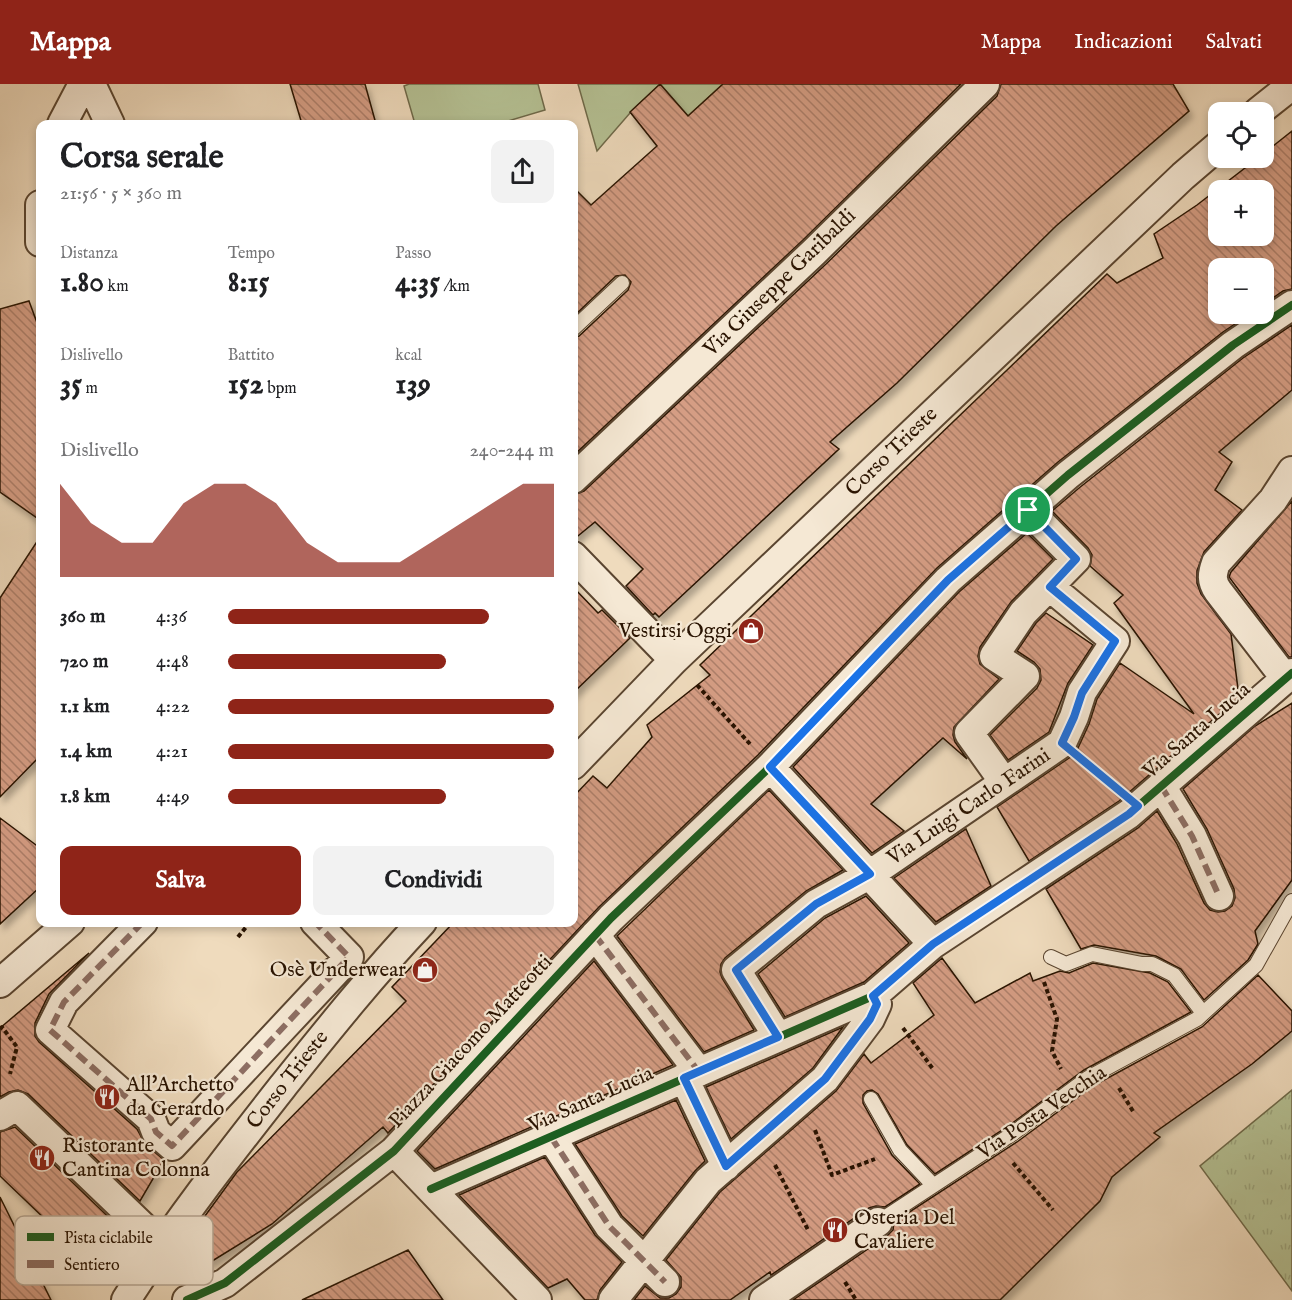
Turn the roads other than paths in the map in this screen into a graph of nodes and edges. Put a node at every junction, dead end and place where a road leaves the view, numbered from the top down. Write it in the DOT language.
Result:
graph roads {
  1 [pos="83,84"];
  2 [pos="91,84"];
  3 [pos="985,84"];
  4 [pos="1292,85"];
  5 [pos="1271,102"];
  6 [pos="64,120"];
  7 [pos="108,120"];
  8 [pos="1208,155"];
  9 [pos="622,283"];
  10 [pos="1292,304"];
  11 [pos="578,325"];
  12 [pos="1292,471"];
  13 [pos="578,474"];
  14 [pos="1028,510"];
  15 [pos="578,561"];
  16 [pos="1050,587"];
  17 [pos="674,660"];
  18 [pos="1288,676"];
  19 [pos="762,758"];
  20 [pos="578,760"];
  21 [pos="1005,782"];
  22 [pos="1161,786"];
  23 [pos="870,874"];
  24 [pos="1219,896"];
  25 [pos="1292,901"];
  26 [pos="64,927"];
  27 [pos="138,927"];
  28 [pos="320,927"];
  29 [pos="417,927"];
  30 [pos="595,936"];
  31 [pos="933,944"];
  32 [pos="1051,957"];
  33 [pos="0,983"];
  34 [pos="874,1003"];
  35 [pos="1203,1013"];
  36 [pos="778,1037"];
  37 [pos="691,1075"];
  38 [pos="871,1099"];
  39 [pos="8,1111"];
  40 [pos="551,1137"];
  41 [pos="394,1151"];
  42 [pos="726,1166"];
  43 [pos="933,1185"];
  44 [pos="431,1189"];
  45 [pos="129,1216"];
  46 [pos="183,1216"];
  47 [pos="878,1222"];
  48 [pos="644,1262"];
  49 [pos="665,1282"];
  50 [pos="136,1285"];
  51 [pos="126,1300"];
  52 [pos="187,1300"];
  53 [pos="537,1300"];
  54 [pos="613,1300"];
  55 [pos="764,1300"];
  1 -- 6 [label="street"];
  2 -- 7 [label="street"];
  3 -- 13 [label="street, Via Giuseppe Garibaldi"];
  4 -- 5 [label="street"];
  8 -- 17 [label="street, Corso Trieste"];
  9 -- 11 [label="lane"];
  10 -- 14 [label="street, Piazza Giacomo Matteotti"];
  12 -- 18 [label="street"];
  14 -- 16 [label="street"];
  14 -- 19 [label="street, Piazza Giacomo Matteotti"];
  15 -- 17 [label="street"];
  16 -- 21 [label="street"];
  16 -- 21 [label="street, Via Luigi Carlo Farini"];
  17 -- 20 [label="street, Corso Trieste"];
  18 -- 22 [label="street, Via Santa Lucia"];
  19 -- 23 [label="street"];
  19 -- 30 [label="street, Piazza Giacomo Matteotti"];
  21 -- 23 [label="street, Via Luigi Carlo Farini"];
  22 -- 24 [label="street"];
  22 -- 31 [label="street, Via Santa Lucia"];
  23 -- 31 [label="street"];
  23 -- 36 [label="street, Via Luigi Carlo Farini"];
  25 -- 35 [label="lane, Via Posta Vecchia"];
  26 -- 33 [label="street"];
  27 -- 28 [label="street"];
  29 -- 46 [label="street, Corso Trieste"];
  30 -- 37 [label="street"];
  30 -- 41 [label="street, Piazza Giacomo Matteotti"];
  31 -- 34 [label="street, Via Santa Lucia"];
  32 -- 35 [label="lane"];
  34 -- 36 [label="street, Via Santa Lucia"];
  34 -- 42 [label="street"];
  35 -- 43 [label="lane, Via Posta Vecchia"];
  36 -- 37 [label="street, Via Santa Lucia"];
  37 -- 40 [label="street, Via Santa Lucia"];
  37 -- 42 [label="street"];
  38 -- 43 [label="lane"];
  39 -- 45 [label="street"];
  40 -- 44 [label="street, Via Santa Lucia"];
  40 -- 48 [label="street"];
  41 -- 44 [label="street"];
  41 -- 52 [label="street, Piazza Giacomo Matteotti"];
  42 -- 48 [label="street"];
  43 -- 47 [label="lane, Via Posta Vecchia"];
  44 -- 53 [label="street"];
  47 -- 55 [label="street, Via Posta Vecchia"];
  48 -- 49 [label="street"];
  48 -- 54 [label="street"];
  50 -- 51 [label="street, Corso Trieste"];
}
